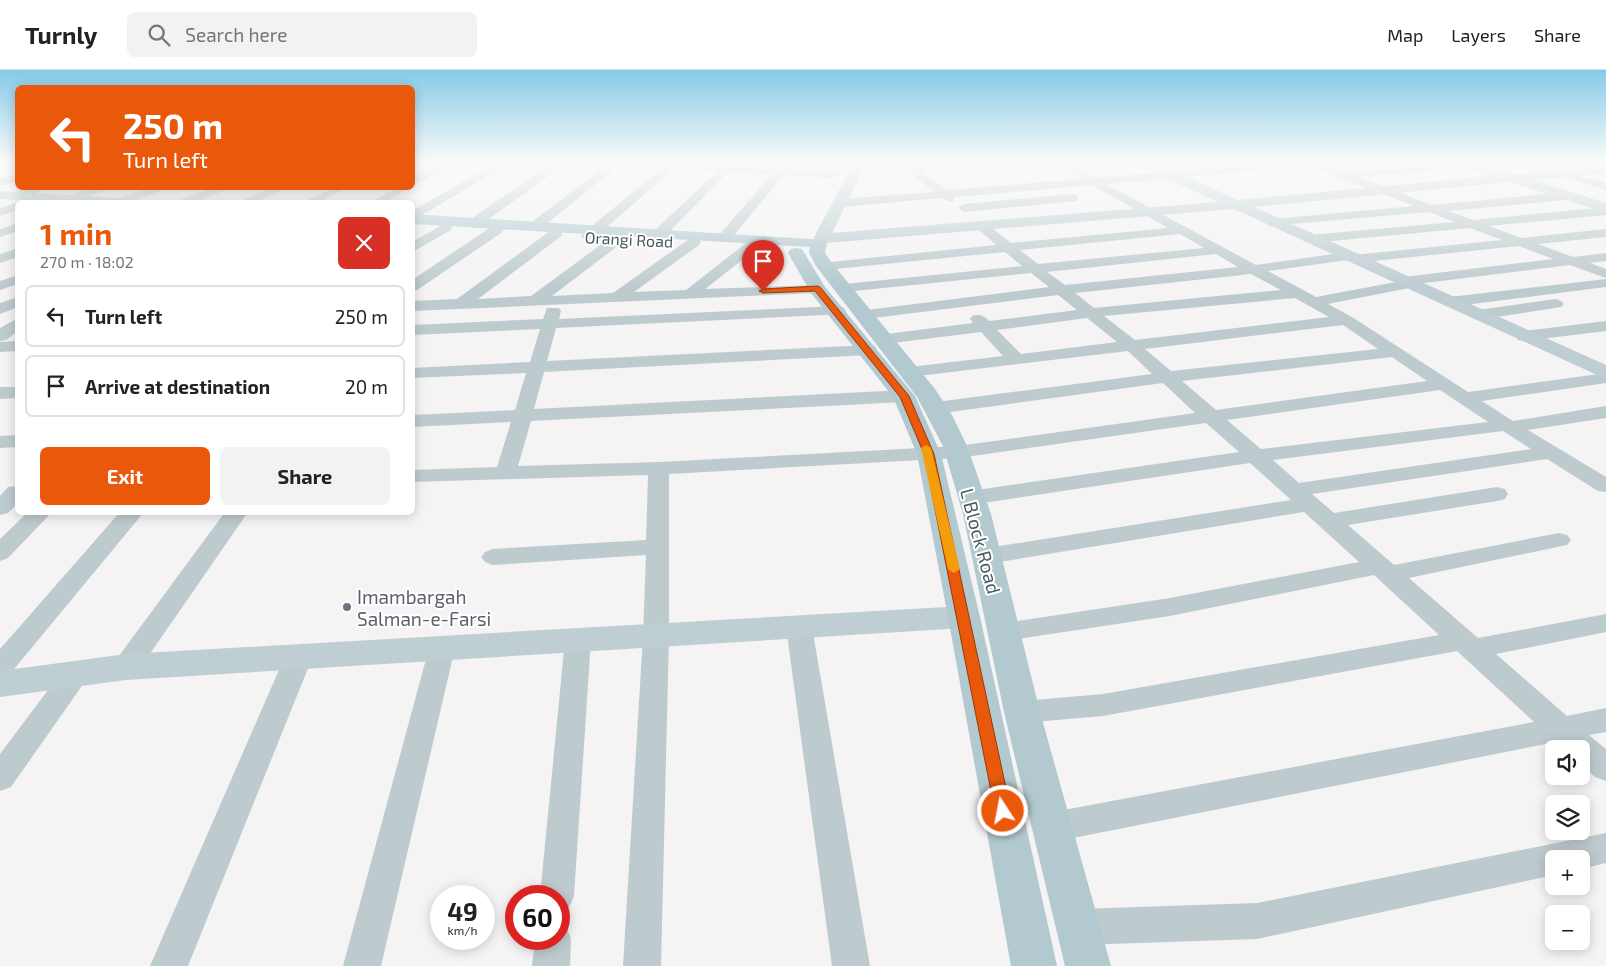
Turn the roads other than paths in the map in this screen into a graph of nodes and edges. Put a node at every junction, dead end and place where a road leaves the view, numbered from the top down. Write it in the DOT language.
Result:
graph roads {
  1 [pos="840,203"];
  2 [pos="436,204"];
  3 [pos="503,204"];
  4 [pos="564,204"];
  5 [pos="627,204"];
  6 [pos="690,204"];
  7 [pos="753,204"];
  8 [pos="958,204"];
  9 [pos="996,204"];
  10 [pos="1135,204"];
  11 [pos="1245,204"];
  12 [pos="1418,204"];
  13 [pos="1476,204"];
  14 [pos="1588,204"];
  15 [pos="1233,205"];
  16 [pos="964,208"];
  17 [pos="1428,208"];
  18 [pos="1606,210"];
  19 [pos="1151,213"];
  20 [pos="415,216"];
  21 [pos="415,218"];
  22 [pos="1272,223"];
  23 [pos="474,224"];
  24 [pos="1472,224"];
  25 [pos="415,225"];
  26 [pos="446,227"];
  27 [pos="534,227"];
  28 [pos="986,227"];
  29 [pos="15,228"];
  30 [pos="496,230"];
  31 [pos="1184,230"];
  32 [pos="0,233"];
  33 [pos="592,233"];
  34 [pos="1606,233"];
  35 [pos="555,234"];
  36 [pos="659,234"];
  37 [pos="725,237"];
  38 [pos="619,238"];
  39 [pos="1310,240"];
  40 [pos="1516,241"];
  41 [pos="694,242"];
  42 [pos="756,243"];
  43 [pos="415,246"];
  44 [pos="1010,248"];
  45 [pos="1220,250"];
  46 [pos="15,253"];
  47 [pos="1606,257"];
  48 [pos="1351,258"];
  49 [pos="0,259"];
  50 [pos="1572,262"];
  51 [pos="822,265"];
  52 [pos="1037,269"];
  53 [pos="1255,269"];
  54 [pos="1606,274"];
  55 [pos="15,280"];
  56 [pos="1406,282"];
  57 [pos="1606,283"];
  58 [pos="415,285"];
  59 [pos="0,286"];
  60 [pos="1063,290"];
  61 [pos="1299,293"];
  62 [pos="690,294"];
  63 [pos="617,297"];
  64 [pos="1606,297"];
  65 [pos="556,299"];
  66 [pos="536,300"];
  67 [pos="15,302"];
  68 [pos="963,302"];
  69 [pos="1315,302"];
  70 [pos="1449,302"];
  71 [pos="461,304"];
  72 [pos="415,306"];
  73 [pos="0,309"];
  74 [pos="1092,313"];
  75 [pos="0,314"];
  76 [pos="15,315"];
  77 [pos="1478,315"];
  78 [pos="1346,320"];
  79 [pos="15,325"];
  80 [pos="551,325"];
  81 [pos="1606,326"];
  82 [pos="986,327"];
  83 [pos="415,330"];
  84 [pos="0,336"];
  85 [pos="1524,336"];
  86 [pos="877,345"];
  87 [pos="15,346"];
  88 [pos="0,347"];
  89 [pos="1133,347"];
  90 [pos="1395,352"];
  91 [pos="1017,360"];
  92 [pos="538,367"];
  93 [pos="415,373"];
  94 [pos="1606,373"];
  95 [pos="1168,377"];
  96 [pos="1606,378"];
  97 [pos="907,384"];
  98 [pos="1444,384"];
  99 [pos="15,392"];
  100 [pos="0,393"];
  101 [pos="1466,398"];
  102 [pos="936,408"];
  103 [pos="1606,412"];
  104 [pos="1583,415"];
  105 [pos="523,416"];
  106 [pos="1210,416"];
  107 [pos="415,421"];
  108 [pos="1508,426"];
  109 [pos="1606,427"];
  110 [pos="0,442"];
  111 [pos="15,442"];
  112 [pos="1550,452"];
  113 [pos="943,453"];
  114 [pos="1256,456"];
  115 [pos="659,468"];
  116 [pos="506,473"];
  117 [pos="1596,473"];
  118 [pos="415,476"];
  119 [pos="1606,486"];
  120 [pos="11,492"];
  121 [pos="1497,494"];
  122 [pos="970,498"];
  123 [pos="1303,498"];
  124 [pos="0,508"];
  125 [pos="38,515"];
  126 [pos="130,515"];
  127 [pos="235,515"];
  128 [pos="1329,521"];
  129 [pos="1558,540"];
  130 [pos="658,547"];
  131 [pos="0,553"];
  132 [pos="986,556"];
  133 [pos="493,557"];
  134 [pos="1384,570"];
  135 [pos="964,617"];
  136 [pos="1606,622"];
  137 [pos="799,627"];
  138 [pos="1004,632"];
  139 [pos="656,636"];
  140 [pos="578,640"];
  141 [pos="1467,644"];
  142 [pos="442,648"];
  143 [pos="300,656"];
  144 [pos="126,666"];
  145 [pos="0,667"];
  146 [pos="76,673"];
  147 [pos="0,684"];
  148 [pos="1022,712"];
  149 [pos="1606,720"];
  150 [pos="1562,729"];
  151 [pos="1606,768"];
  152 [pos="0,778"];
  153 [pos="1053,827"];
  154 [pos="1606,848"];
  155 [pos="1590,851"];
  156 [pos="1545,861"];
  157 [pos="558,885"];
  158 [pos="1079,927"];
  159 [pos="552,950"];
  160 [pos="169,966"];
  161 [pos="362,966"];
  162 [pos="551,966"];
  163 [pos="642,966"];
  164 [pos="851,966"];
  165 [pos="1034,966"];
  166 [pos="1088,966"];
  1 -- 51 [label="street"];
  2 -- 20 [label="street"];
  3 -- 23 [label="street"];
  4 -- 27 [label="street"];
  5 -- 33 [label="street"];
  6 -- 36 [label="street"];
  7 -- 37 [label="street"];
  8 -- 16 [label="street"];
  9 -- 16 [label="street"];
  10 -- 19 [label="street"];
  11 -- 15 [label="street"];
  12 -- 17 [label="street"];
  13 -- 17 [label="street"];
  14 -- 18 [label="street"];
  15 -- 19 [label="street"];
  15 -- 22 [label="street"];
  16 -- 28 [label="street"];
  17 -- 22 [label="street"];
  17 -- 24 [label="street"];
  18 -- 24 [label="street"];
  19 -- 28 [label="street"];
  19 -- 31 [label="street"];
  21 -- 23 [label="main road, Orangi Road"];
  22 -- 39 [label="street"];
  23 -- 27 [label="main road, Orangi Road"];
  24 -- 39 [label="street"];
  24 -- 40 [label="street"];
  25 -- 26 [label="main road, Orangi Road"];
  26 -- 30 [label="main road, Orangi Road"];
  26 -- 43 [label="street"];
  27 -- 33 [label="main road, Orangi Road"];
  28 -- 44 [label="street"];
  28 -- 51 [label="street"];
  29 -- 32 [label="street"];
  30 -- 35 [label="main road, Orangi Road"];
  30 -- 58 [label="street"];
  31 -- 44 [label="street"];
  31 -- 45 [label="street"];
  33 -- 35 [label="main road, Orangi Road"];
  33 -- 36 [label="main road, Orangi Road"];
  33 -- 38 [label="main road, Orangi Road"];
  34 -- 40 [label="street"];
  35 -- 71 [label="street"];
  36 -- 37 [label="main road, Orangi Road"];
  37 -- 42 [label="main road, Orangi Road"];
  38 -- 41 [label="main road, Orangi Road"];
  38 -- 66 [label="street"];
  39 -- 48 [label="street"];
  40 -- 48 [label="street"];
  40 -- 50 [label="street"];
  41 -- 42 [label="main road, Orangi Road"];
  41 -- 63 [label="street"];
  42 -- 51 [label="main road, Orangi Road"];
  42 -- 62 [label="street"];
  44 -- 51 [label="street"];
  44 -- 52 [label="street"];
  45 -- 52 [label="street"];
  45 -- 53 [label="street"];
  46 -- 49 [label="street"];
  47 -- 50 [label="street"];
  48 -- 53 [label="street"];
  48 -- 56 [label="street"];
  50 -- 54 [label="street"];
  50 -- 56 [label="street"];
  51 -- 52 [label="street"];
  51 -- 62 [label="street"];
  51 -- 68 [label="street"];
  51 -- 80 [label="street"];
  51 -- 86 [label="main road, L Block Road"];
  52 -- 60 [label="street"];
  53 -- 60 [label="street"];
  53 -- 61 [label="street"];
  55 -- 59 [label="street"];
  56 -- 69 [label="street"];
  56 -- 70 [label="street"];
  57 -- 70 [label="street"];
  60 -- 68 [label="street"];
  60 -- 74 [label="street"];
  61 -- 69 [label="street"];
  61 -- 74 [label="street"];
  62 -- 63 [label="street"];
  63 -- 65 [label="street"];
  64 -- 77 [label="street"];
  65 -- 66 [label="street"];
  65 -- 80 [label="street"];
  66 -- 71 [label="street"];
  67 -- 73 [label="street"];
  68 -- 82 [label="street"];
  69 -- 78 [label="street"];
  70 -- 77 [label="street"];
  71 -- 72 [label="street"];
  74 -- 82 [label="street"];
  74 -- 89 [label="street"];
  75 -- 76 [label="street"];
  77 -- 85 [label="street"];
  78 -- 89 [label="street"];
  78 -- 90 [label="street"];
  79 -- 84 [label="street"];
  80 -- 83 [label="street"];
  80 -- 92 [label="street"];
  81 -- 85 [label="street"];
  82 -- 86 [label="street"];
  82 -- 91 [label="street"];
  85 -- 94 [label="street"];
  86 -- 92 [label="street"];
  86 -- 97 [label="main road, L Block Road"];
  87 -- 88 [label="street"];
  89 -- 91 [label="street"];
  89 -- 95 [label="street"];
  90 -- 95 [label="street"];
  90 -- 98 [label="street"];
  91 -- 97 [label="street"];
  92 -- 93 [label="street"];
  92 -- 105 [label="street"];
  95 -- 102 [label="street"];
  95 -- 106 [label="street"];
  96 -- 101 [label="street"];
  97 -- 102 [label="main road, L Block Road"];
  97 -- 105 [label="street"];
  97 -- 113 [label="main road, L Block Road"];
  98 -- 101 [label="street"];
  98 -- 106 [label="street"];
  99 -- 100 [label="street"];
  101 -- 108 [label="street"];
  102 -- 113 [label="main road, L Block Road"];
  103 -- 104 [label="street"];
  104 -- 108 [label="street"];
  104 -- 109 [label="street"];
  105 -- 107 [label="street"];
  105 -- 116 [label="street"];
  106 -- 113 [label="street"];
  106 -- 114 [label="street"];
  108 -- 112 [label="street"];
  108 -- 114 [label="street"];
  110 -- 111 [label="street"];
  112 -- 117 [label="street"];
  112 -- 123 [label="street"];
  113 -- 115 [label="street"];
  113 -- 122 [label="main road, L Block Road"];
  113 -- 135 [label="main road, L Block Road"];
  114 -- 122 [label="street"];
  114 -- 123 [label="street"];
  115 -- 116 [label="street"];
  115 -- 130 [label="street"];
  116 -- 118 [label="street"];
  117 -- 119 [label="street"];
  120 -- 124 [label="street"];
  121 -- 128 [label="street"];
  122 -- 132 [label="main road, L Block Road"];
  123 -- 128 [label="street"];
  123 -- 132 [label="street"];
  125 -- 131 [label="street"];
  126 -- 145 [label="street"];
  127 -- 144 [label="street"];
  128 -- 134 [label="street"];
  129 -- 134 [label="street"];
  130 -- 133 [label="street"];
  130 -- 139 [label="street"];
  132 -- 138 [label="main road, L Block Road"];
  134 -- 138 [label="street"];
  134 -- 141 [label="street"];
  135 -- 137 [label="street"];
  135 -- 165 [label="main road, L Block Road"];
  136 -- 141 [label="street"];
  137 -- 139 [label="street"];
  137 -- 164 [label="street"];
  138 -- 148 [label="main road, L Block Road"];
  139 -- 140 [label="street"];
  139 -- 163 [label="street"];
  140 -- 142 [label="street"];
  140 -- 157 [label="street"];
  141 -- 148 [label="street"];
  141 -- 150 [label="street"];
  142 -- 143 [label="street"];
  142 -- 161 [label="street"];
  143 -- 144 [label="street"];
  143 -- 160 [label="street"];
  144 -- 146 [label="street"];
  146 -- 147 [label="street"];
  146 -- 152 [label="street"];
  148 -- 153 [label="main road, L Block Road"];
  149 -- 150 [label="street"];
  150 -- 151 [label="street"];
  150 -- 153 [label="street"];
  153 -- 158 [label="main road, L Block Road"];
  154 -- 155 [label="street"];
  156 -- 158 [label="street"];
  158 -- 166 [label="main road, L Block Road"];
  159 -- 162 [label="street"];
}
